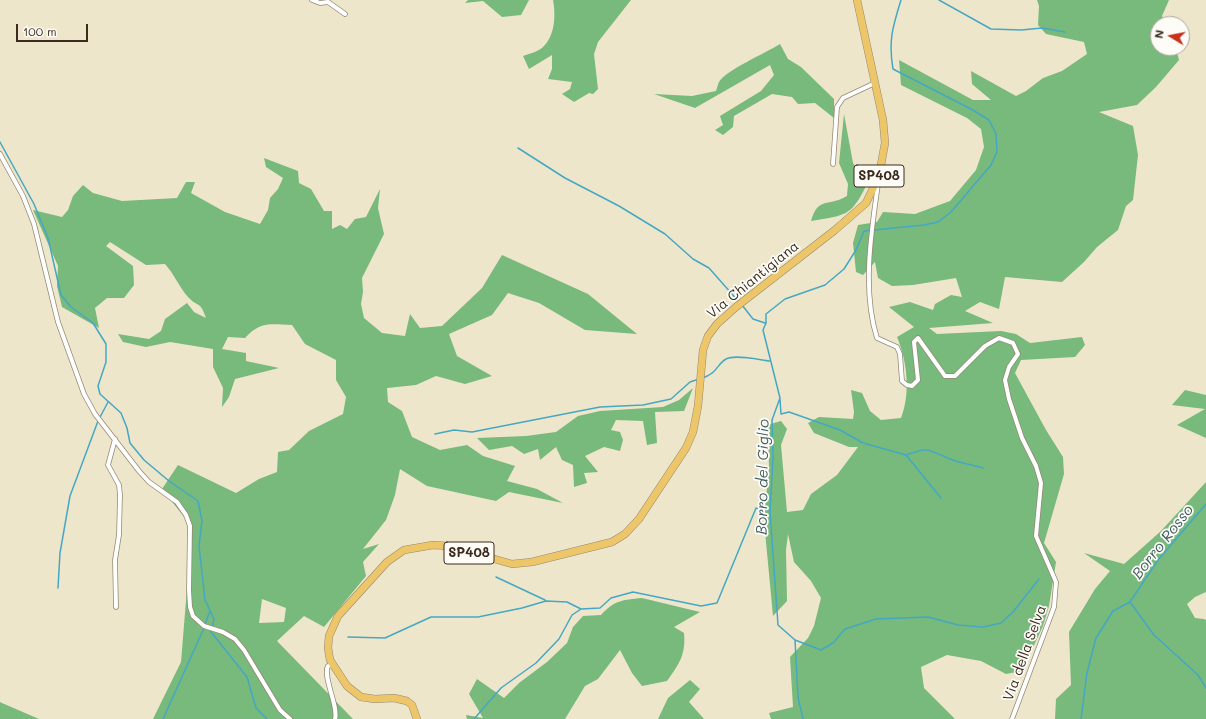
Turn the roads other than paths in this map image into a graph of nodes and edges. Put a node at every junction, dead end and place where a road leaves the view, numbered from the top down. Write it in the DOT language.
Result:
graph roads {
  1 [pos="312,0"];
  2 [pos="858,0"];
  3 [pos="345,14"];
  4 [pos="875,83"];
  5 [pos="0,154"];
  6 [pos="833,164"];
  7 [pos="879,176"];
  8 [pos="115,439"];
  9 [pos="116,607"];
  10 [pos="333,664"];
  11 [pos="290,719"];
  12 [pos="335,719"];
  13 [pos="417,719"];
  14 [pos="1012,719"];
  1 -- 3 [label="street"];
  2 -- 4 [label="main road, Via Chiantigiana / SP408"];
  4 -- 6 [label="street"];
  4 -- 7 [label="main road, Via Chiantigiana / SP408"];
  5 -- 8 [label="street"];
  7 -- 10 [label="main road, Via Chiantigiana / SP408"];
  7 -- 14 [label="street, Via della Selva"];
  8 -- 9 [label="street"];
  8 -- 11 [label="street"];
  10 -- 12 [label="street"];
  10 -- 13 [label="main road, Via Chiantigiana / SP408"];
}
